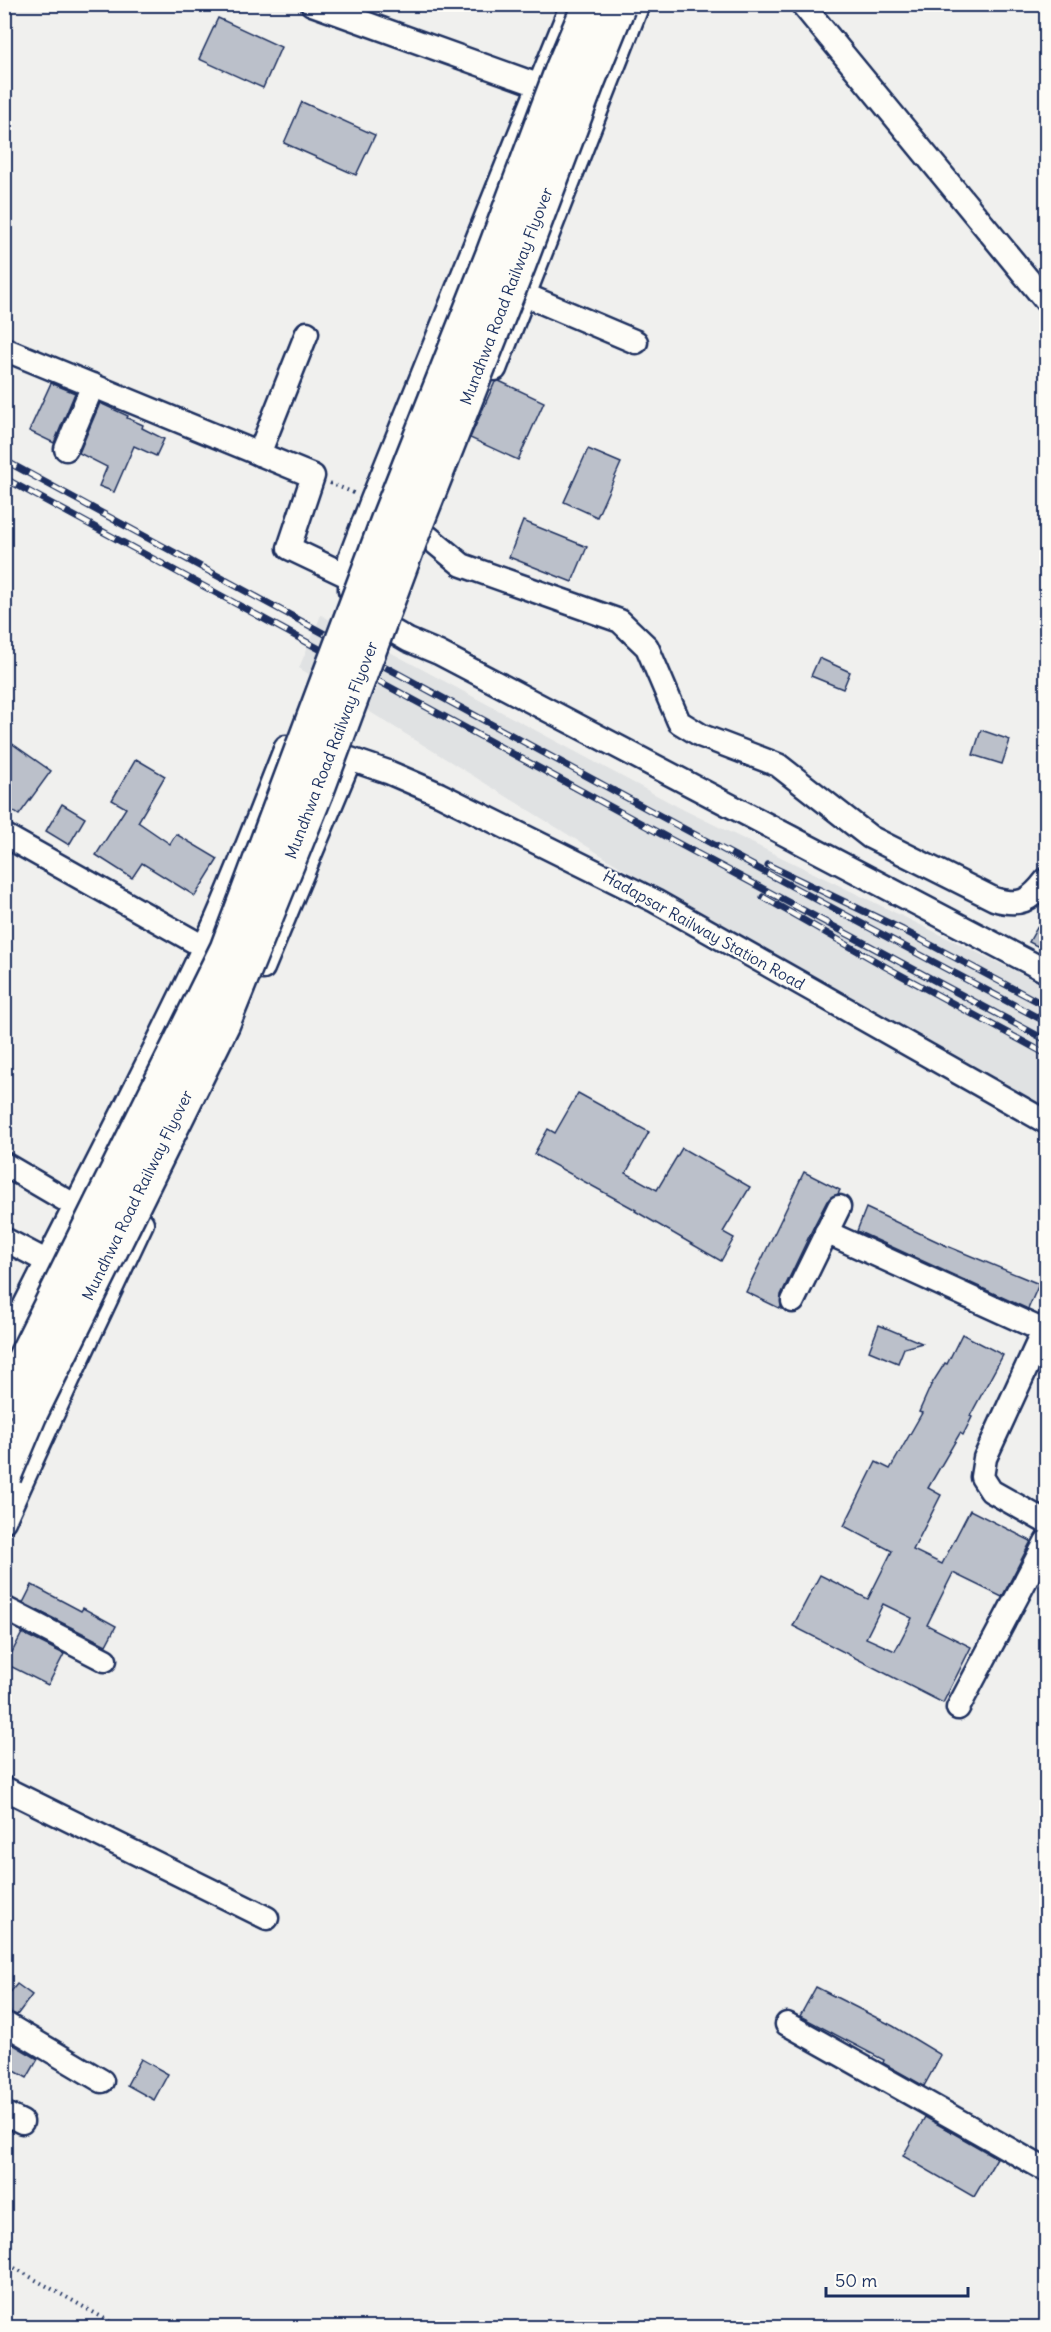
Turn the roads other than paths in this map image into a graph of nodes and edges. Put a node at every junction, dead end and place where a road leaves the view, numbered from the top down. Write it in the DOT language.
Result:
graph roads {
  1 [pos="312,4"];
  2 [pos="572,4"];
  3 [pos="802,4"];
  4 [pos="615,5"];
  5 [pos="538,85"];
  6 [pos="480,232"];
  7 [pos="540,255"];
  8 [pos="525,295"];
  9 [pos="1047,301"];
  10 [pos="307,333"];
  11 [pos="636,342"];
  12 [pos="4,349"];
  13 [pos="93,385"];
  14 [pos="66,450"];
  15 [pos="259,454"];
  16 [pos="427,536"];
  17 [pos="350,577"];
  18 [pos="286,747"];
  19 [pos="4,835"];
  20 [pos="1047,880"];
  21 [pos="204,947"];
  22 [pos="1047,971"];
  23 [pos="1047,1122"];
  24 [pos="4,1164"];
  25 [pos="74,1205"];
  26 [pos="839,1207"];
  27 [pos="826,1232"];
  28 [pos="4,1239"];
  29 [pos="42,1269"];
  30 [pos="793,1301"];
  31 [pos="102,1308"];
  32 [pos="1045,1328"];
  33 [pos="4,1347"];
  34 [pos="4,1400"];
  35 [pos="4,1476"];
  36 [pos="4,1521"];
  37 [pos="1046,1524"];
  38 [pos="4,1608"];
  39 [pos="105,1660"];
  40 [pos="958,1708"];
  41 [pos="4,1788"];
  42 [pos="267,1918"];
  43 [pos="4,2023"];
  44 [pos="788,2024"];
  45 [pos="102,2080"];
  46 [pos="1047,2170"];
  1 -- 5 [label="street"];
  2 -- 5 [label="street"];
  3 -- 9 [label="street"];
  4 -- 7 [label="street"];
  4 -- 34 [label="highway, Mundhwa Road Railway Flyover, bridge"];
  4 -- 35 [label="highway, Mundhwa Road Railway Flyover, bridge"];
  5 -- 6 [label="street"];
  6 -- 7 [label="street"];
  6 -- 17 [label="street"];
  7 -- 8 [label="street"];
  8 -- 11 [label="street"];
  8 -- 16 [label="street"];
  10 -- 15 [label="street"];
  12 -- 13 [label="street"];
  13 -- 14 [label="street"];
  13 -- 15 [label="street"];
  15 -- 17 [label="street"];
  16 -- 17 [label="street"];
  16 -- 20 [label="street"];
  17 -- 22 [label="street"];
  18 -- 21 [label="street"];
  19 -- 21 [label="street"];
  21 -- 25 [label="street"];
  23 -- 31 [label="street, Hadapsar Railway Station Road"];
  24 -- 25 [label="street"];
  25 -- 29 [label="street"];
  26 -- 27 [label="street"];
  27 -- 30 [label="street"];
  27 -- 32 [label="street"];
  28 -- 29 [label="street"];
  29 -- 31 [label="street"];
  29 -- 33 [label="street"];
  31 -- 36 [label="street"];
  32 -- 37 [label="street"];
  37 -- 40 [label="street"];
  38 -- 39 [label="street"];
  41 -- 42 [label="street"];
  43 -- 45 [label="street"];
  44 -- 46 [label="street"];
}
